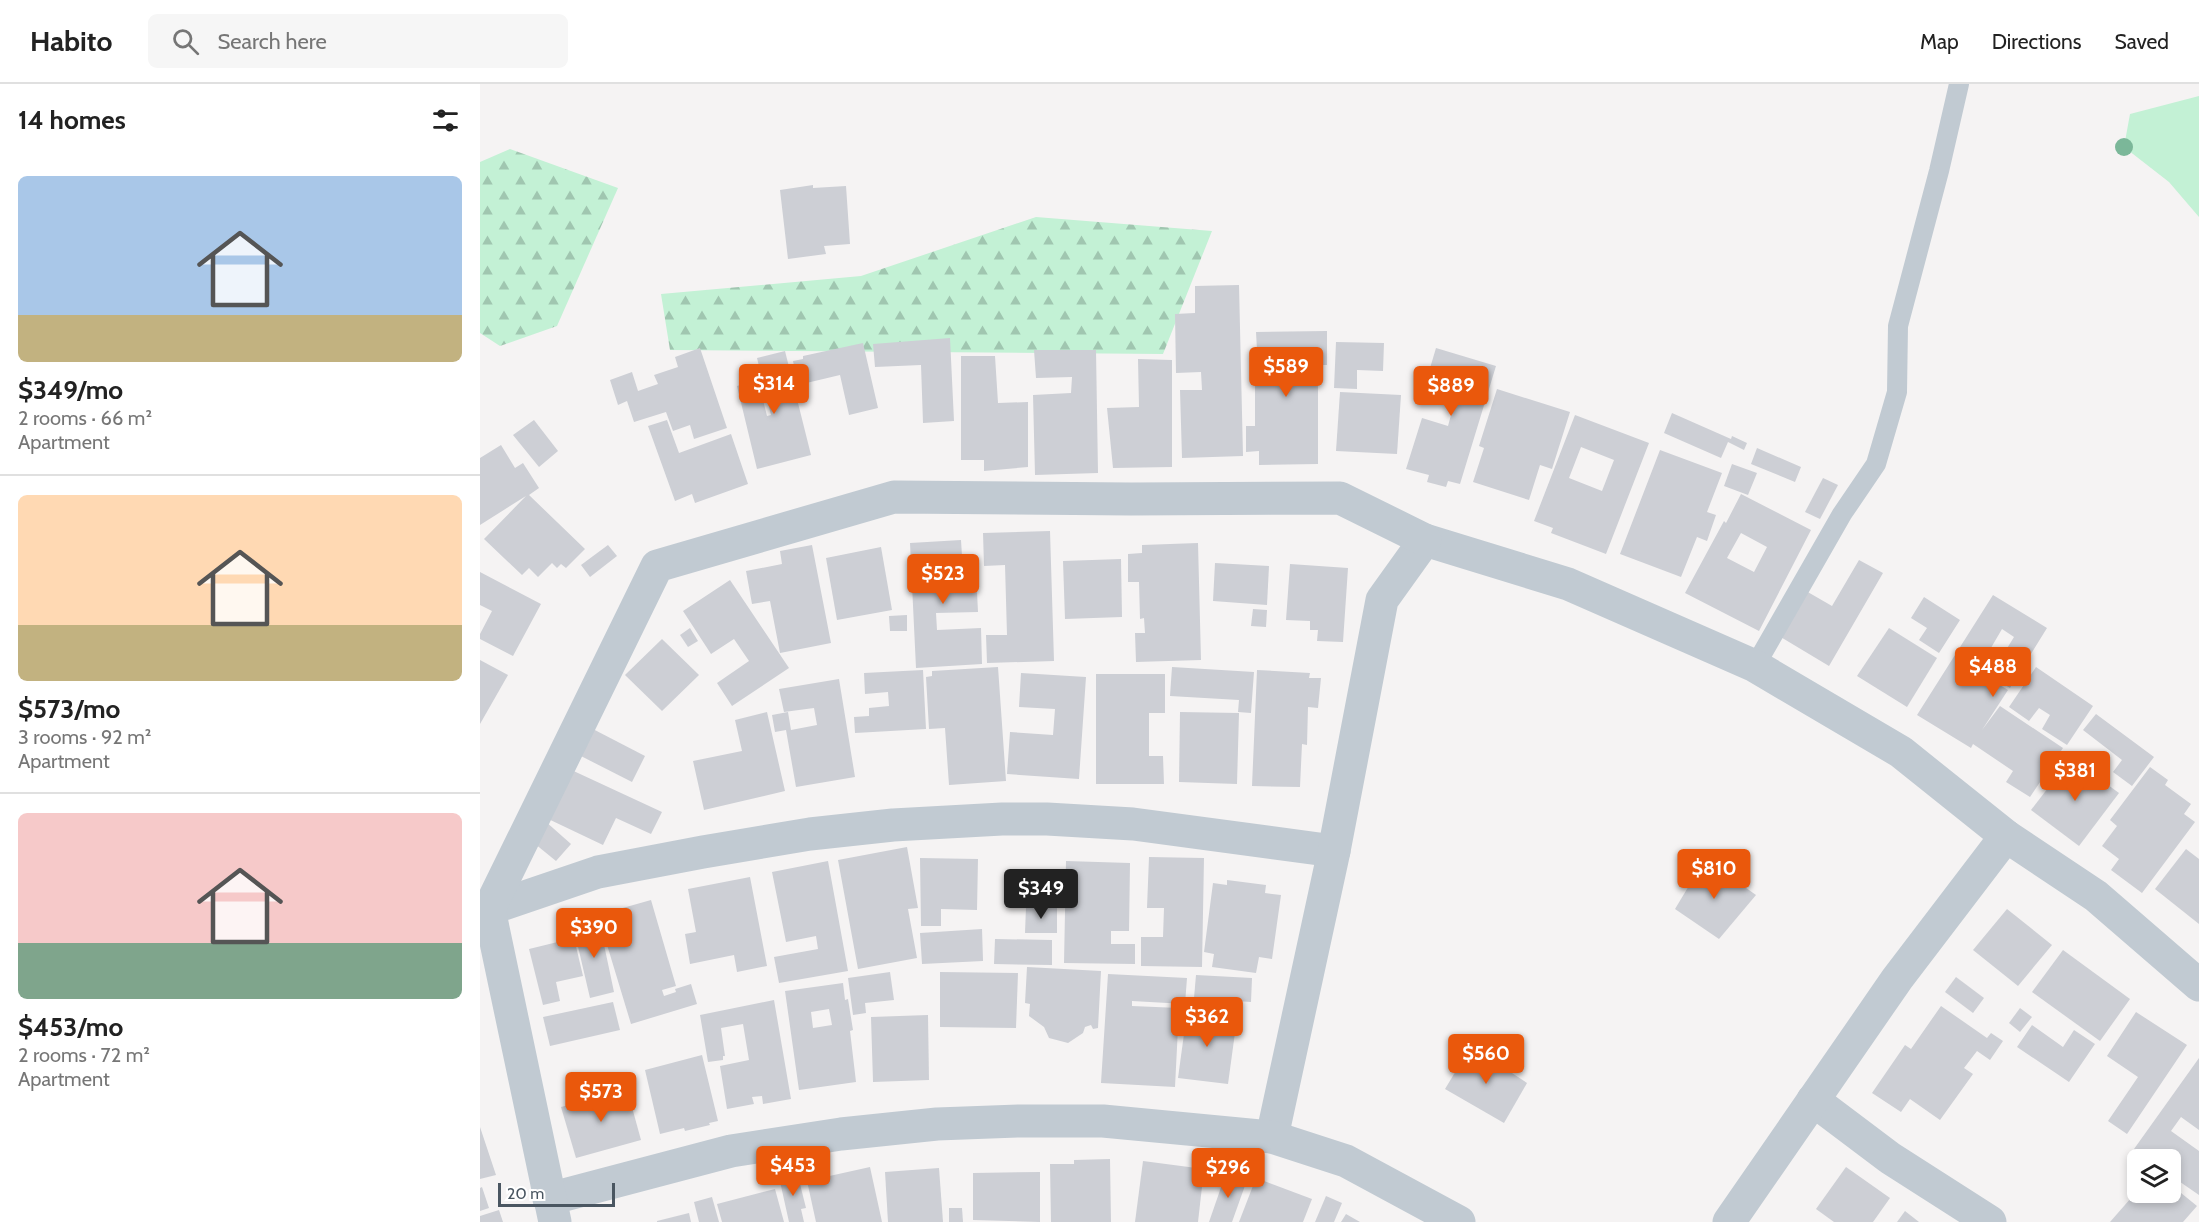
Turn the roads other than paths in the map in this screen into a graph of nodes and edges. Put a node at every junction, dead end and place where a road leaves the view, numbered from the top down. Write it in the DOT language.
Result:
graph roads {
  1 [pos="1959,84"];
  2 [pos="1425,540"];
  3 [pos="1755,666"];
  4 [pos="2006,836"];
  5 [pos="1334,851"];
  6 [pos="489,909"];
  7 [pos="2199,985"];
  8 [pos="1814,1100"];
  9 [pos="1272,1137"];
  10 [pos="552,1211"];
  11 [pos="1459,1222"];
  12 [pos="1729,1222"];
  13 [pos="1990,1222"];
  1 -- 3 [label="lane"];
  2 -- 3 [label="street"];
  2 -- 5 [label="street"];
  2 -- 6 [label="street"];
  3 -- 4 [label="street"];
  4 -- 7 [label="street"];
  4 -- 8 [label="street"];
  5 -- 6 [label="street"];
  5 -- 9 [label="street"];
  6 -- 10 [label="street"];
  8 -- 12 [label="street"];
  8 -- 13 [label="street"];
  9 -- 10 [label="street"];
  9 -- 11 [label="street"];
}
